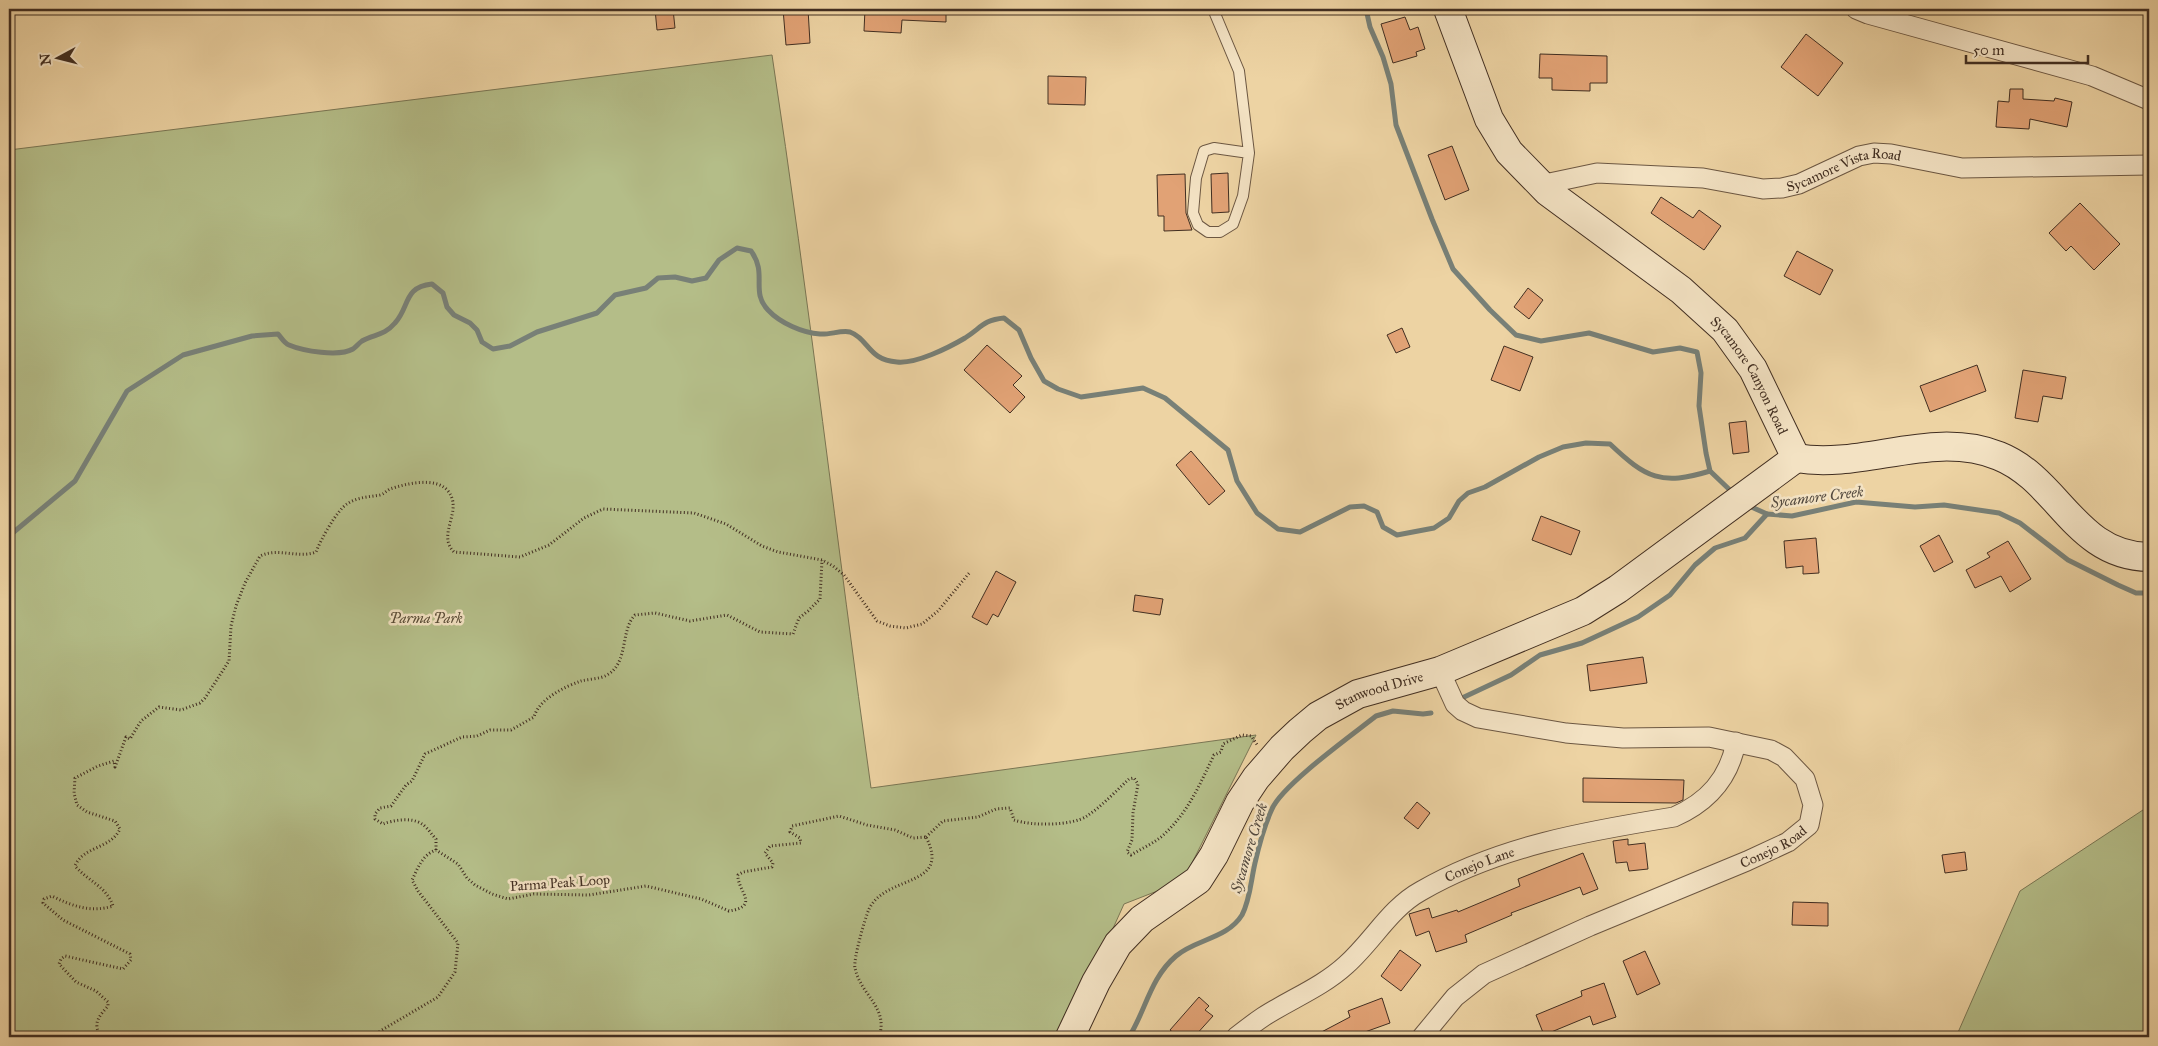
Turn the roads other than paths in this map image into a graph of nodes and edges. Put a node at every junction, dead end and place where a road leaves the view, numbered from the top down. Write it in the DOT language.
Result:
graph roads {
  1 [pos="1213,9"];
  2 [pos="1448,9"];
  3 [pos="1856,9"];
  4 [pos="2149,100"];
  5 [pos="1249,153"];
  6 [pos="2149,164"];
  7 [pos="1540,185"];
  8 [pos="1796,458"];
  9 [pos="2149,557"];
  10 [pos="1440,671"];
  11 [pos="1736,742"];
  12 [pos="1070,1037"];
  13 [pos="1236,1037"];
  14 [pos="1422,1037"];
  1 -- 5 [label="lane"];
  2 -- 7 [label="main road, Sycamore Canyon Road"];
  3 -- 4 [label="street"];
  5 -- 5 [label="lane"];
  6 -- 7 [label="street, Sycamore Vista Road"];
  7 -- 8 [label="main road, Sycamore Canyon Road"];
  8 -- 9 [label="main road"];
  8 -- 10 [label="main road, Stanwood Drive"];
  10 -- 11 [label="street, Conejo Road"];
  10 -- 12 [label="main road, Stanwood Drive"];
  11 -- 13 [label="street, Conejo Lane"];
  11 -- 14 [label="street, Conejo Road"];
}
